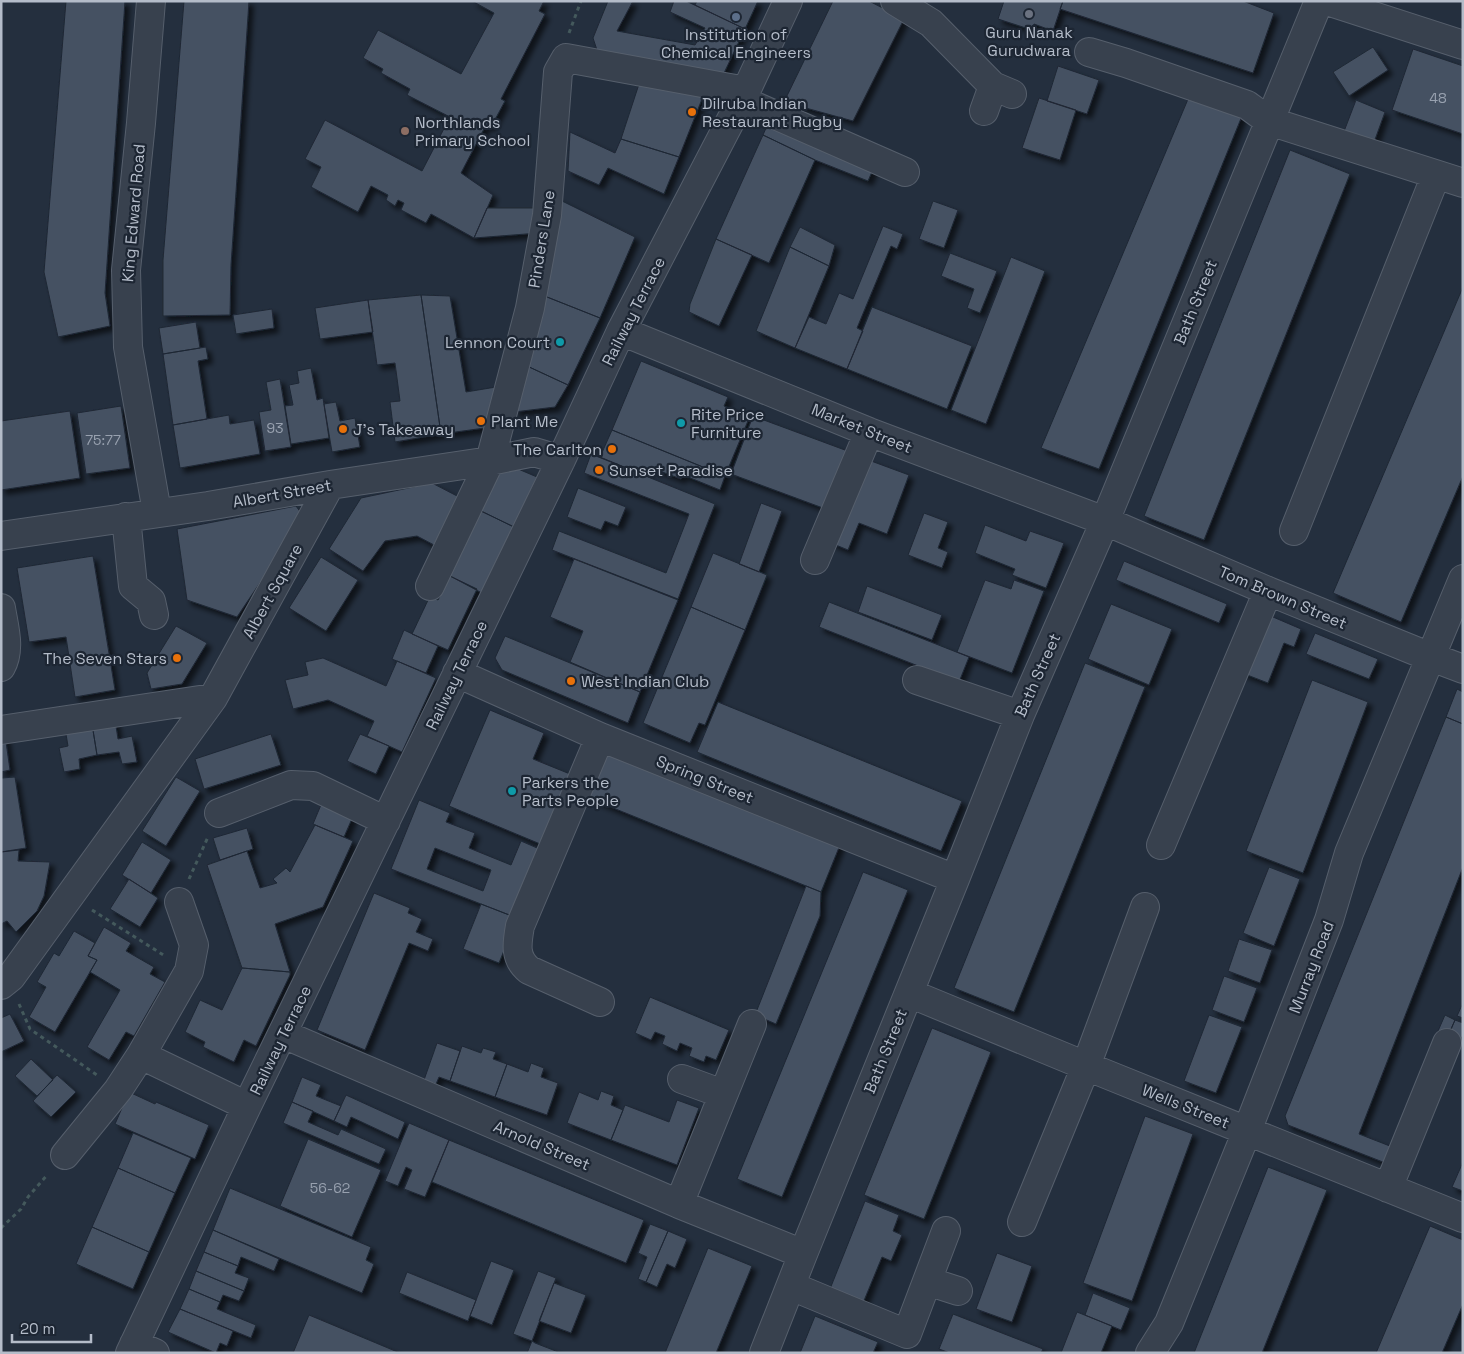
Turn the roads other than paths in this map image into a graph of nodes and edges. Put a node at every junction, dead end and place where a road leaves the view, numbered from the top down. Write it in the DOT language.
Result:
graph roads {
  1 [pos="151,1"];
  2 [pos="788,1"];
  3 [pos="895,1"];
  4 [pos="1319,1"];
  5 [pos="1327,1"];
  6 [pos="1463,46"];
  7 [pos="1089,52"];
  8 [pos="744,95"];
  9 [pos="984,111"];
  10 [pos="1269,121"];
  11 [pos="905,172"];
  12 [pos="1436,175"];
  13 [pos="1463,183"];
  14 [pos="621,331"];
  15 [pos="869,432"];
  16 [pos="561,460"];
  17 [pos="490,461"];
  18 [pos="330,485"];
  19 [pos="157,512"];
  20 [pos="126,517"];
  21 [pos="1105,522"];
  22 [pos="1294,530"];
  23 [pos="1,536"];
  24 [pos="815,560"];
  25 [pos="1463,579"];
  26 [pos="430,586"];
  27 [pos="1268,591"];
  28 [pos="1,608"];
  29 [pos="154,615"];
  30 [pos="1430,656"];
  31 [pos="1,667"];
  32 [pos="1463,669"];
  33 [pos="457,673"];
  34 [pos="917,680"];
  35 [pos="214,698"];
  36 [pos="1020,715"];
  37 [pos="1,730"];
  38 [pos="600,737"];
  39 [pos="219,813"];
  40 [pos="386,821"];
  41 [pos="1160,845"];
  42 [pos="955,879"];
  43 [pos="178,902"];
  44 [pos="1145,907"];
  45 [pos="6,981"];
  46 [pos="909,993"];
  47 [pos="600,1002"];
  48 [pos="752,1024"];
  49 [pos="283,1034"];
  50 [pos="1447,1043"];
  51 [pos="141,1055"];
  52 [pos="1086,1066"];
  53 [pos="682,1079"];
  54 [pos="724,1094"];
  55 [pos="247,1106"];
  56 [pos="1247,1131"];
  57 [pos="65,1155"];
  58 [pos="1388,1188"];
  59 [pos="679,1204"];
  60 [pos="1463,1218"];
  61 [pos="1022,1222"];
  62 [pos="946,1231"];
  63 [pos="803,1254"];
  64 [pos="927,1281"];
  65 [pos="791,1286"];
  66 [pos="958,1291"];
  67 [pos="140,1350"];
  68 [pos="764,1353"];
  69 [pos="1150,1353"];
  1 -- 19 [label="street, King Edward Road"];
  2 -- 8 [label="street, Railway Terrace"];
  3 -- 9 [label="street"];
  4 -- 10 [label="street, Bath Street"];
  5 -- 6 [label="street"];
  7 -- 10 [label="street"];
  8 -- 11 [label="street"];
  8 -- 14 [label="street, Railway Terrace"];
  8 -- 17 [label="street, Pinders Lane"];
  10 -- 12 [label="street"];
  10 -- 21 [label="street, Bath Street"];
  12 -- 13 [label="street"];
  12 -- 22 [label="street"];
  14 -- 15 [label="street, Market Street"];
  14 -- 16 [label="street, Railway Terrace"];
  15 -- 21 [label="street, Market Street"];
  15 -- 24 [label="street"];
  16 -- 17 [label="street, Albert Street"];
  16 -- 33 [label="street, Railway Terrace"];
  17 -- 18 [label="street, Albert Street"];
  17 -- 26 [label="street, Pinders Lane"];
  18 -- 19 [label="street, Albert Street"];
  18 -- 35 [label="street, Albert Square"];
  19 -- 20 [label="street, Albert Street"];
  20 -- 23 [label="street, Albert Street"];
  20 -- 29 [label="street"];
  21 -- 27 [label="street, Tom Brown Street"];
  21 -- 36 [label="street, Bath Street"];
  25 -- 30 [label="street, Murray Road"];
  27 -- 30 [label="street, Tom Brown Street"];
  27 -- 41 [label="street"];
  28 -- 31 [label="street"];
  30 -- 32 [label="street, Tom Brown Street"];
  30 -- 56 [label="street, Murray Road"];
  33 -- 38 [label="street, Spring Street"];
  33 -- 40 [label="street, Railway Terrace"];
  34 -- 36 [label="street"];
  35 -- 37 [label="street"];
  35 -- 45 [label="street, Albert Square"];
  36 -- 42 [label="street, Bath Street"];
  38 -- 42 [label="street, Spring Street"];
  38 -- 47 [label="street"];
  39 -- 40 [label="street"];
  40 -- 49 [label="street, Railway Terrace"];
  42 -- 46 [label="street, Bath Street"];
  43 -- 51 [label="street"];
  44 -- 52 [label="street"];
  46 -- 52 [label="street, Wells Street"];
  46 -- 63 [label="street, Bath Street"];
  48 -- 54 [label="street"];
  49 -- 55 [label="street, Railway Terrace"];
  49 -- 59 [label="street, Arnold Street"];
  50 -- 58 [label="street"];
  51 -- 55 [label="street"];
  51 -- 57 [label="street"];
  52 -- 56 [label="street, Wells Street"];
  52 -- 61 [label="street"];
  53 -- 54 [label="street"];
  54 -- 59 [label="street"];
  55 -- 67 [label="street, Railway Terrace"];
  56 -- 58 [label="street, Wells Street"];
  56 -- 69 [label="street, Murray Road"];
  58 -- 60 [label="street, Wells Street"];
  59 -- 63 [label="street, Arnold Street"];
  62 -- 64 [label="street"];
  63 -- 65 [label="street, Bath Street"];
  64 -- 65 [label="street"];
  64 -- 66 [label="street"];
  65 -- 68 [label="street, Bath Street"];
}
